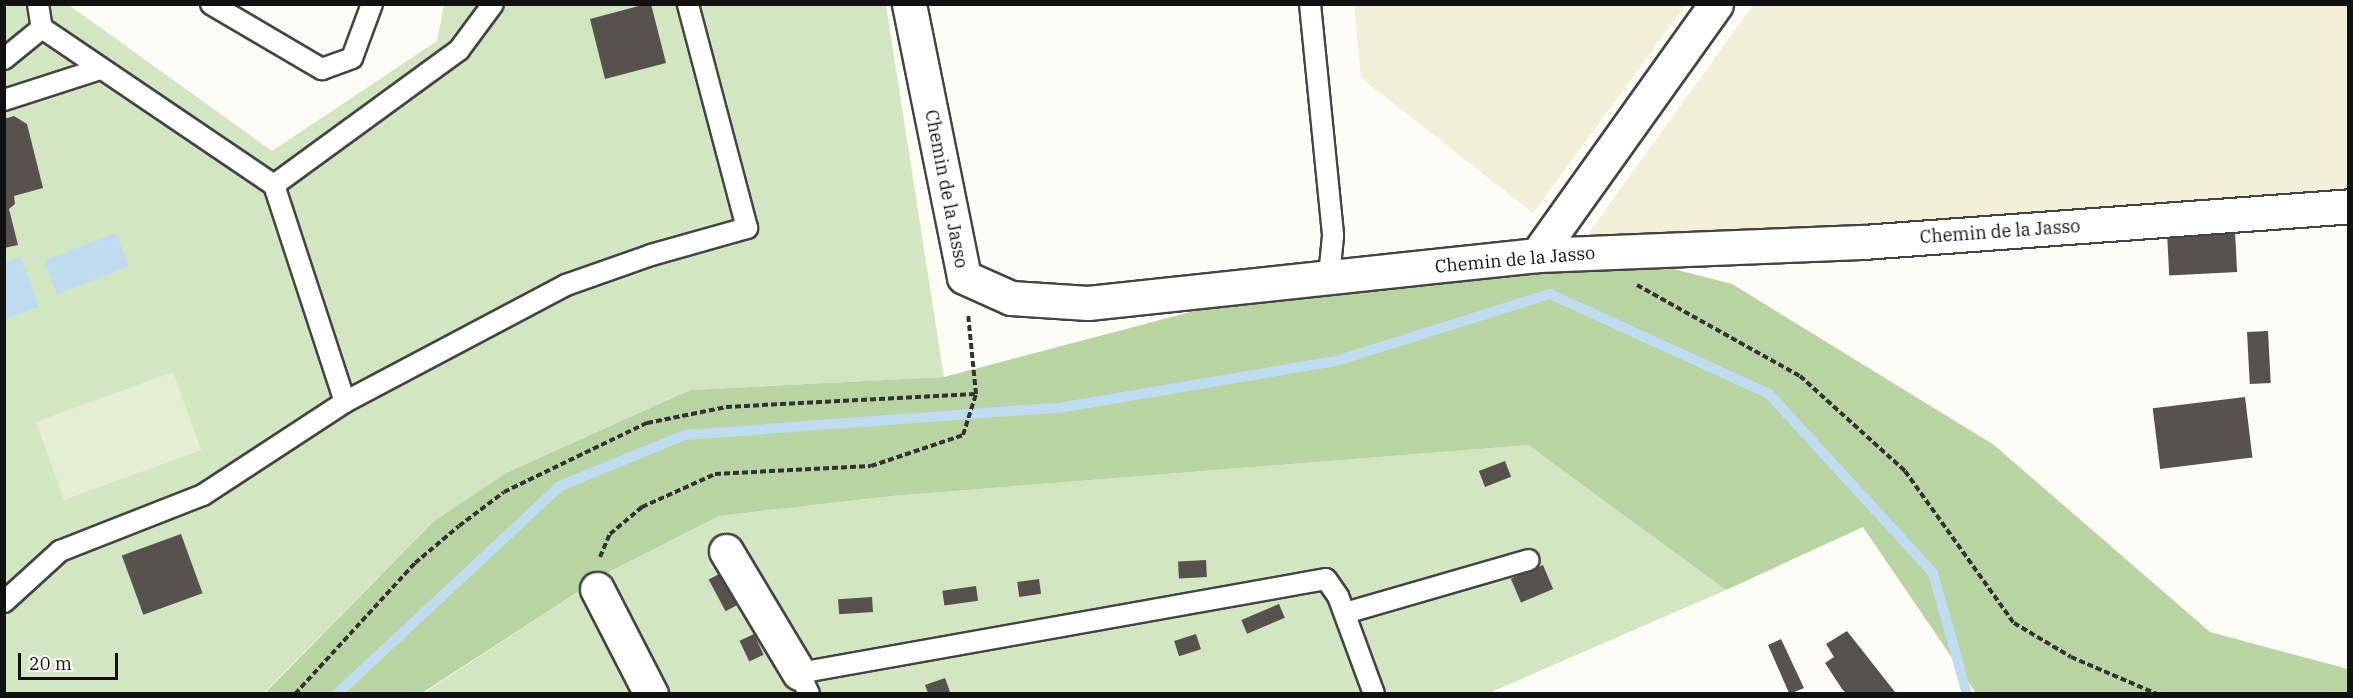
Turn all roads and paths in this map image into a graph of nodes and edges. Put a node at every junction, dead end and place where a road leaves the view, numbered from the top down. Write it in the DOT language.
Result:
graph roads {
  1 [pos="38,4"];
  2 [pos="211,4"];
  3 [pos="372,4"];
  4 [pos="493,4"];
  5 [pos="688,4"];
  6 [pos="909,4"];
  7 [pos="1310,4"];
  8 [pos="1716,4"];
  9 [pos="42,28"];
  10 [pos="4,59"];
  11 [pos="100,69"];
  12 [pos="4,100"];
  13 [pos="274,185"];
  14 [pos="2349,206"];
  15 [pos="1537,255"];
  16 [pos="964,277"];
  17 [pos="1329,277"];
  18 [pos="1626,279"];
  19 [pos="976,394"];
  20 [pos="345,402"];
  21 [pos="726,551"];
  22 [pos="1529,560"];
  23 [pos="597,576"];
  24 [pos="4,602"];
  25 [pos="1345,613"];
  26 [pos="804,683"];
  27 [pos="295,693"];
  28 [pos="651,693"];
  29 [pos="1374,693"];
  30 [pos="2157,693"];
  1 -- 9 [label="lane"];
  2 -- 3 [label="lane"];
  4 -- 13 [label="lane"];
  5 -- 20 [label="lane"];
  6 -- 16 [label="street, Chemin de la Jasso"];
  7 -- 17 [label="lane"];
  8 -- 15 [label="street"];
  9 -- 10 [label="lane"];
  9 -- 11 [label="lane"];
  11 -- 12 [label="lane"];
  11 -- 13 [label="lane"];
  13 -- 20 [label="lane"];
  14 -- 15 [label="street, Chemin de la Jasso"];
  15 -- 17 [label="street, Chemin de la Jasso"];
  16 -- 17 [label="street, Chemin de la Jasso"];
  16 -- 19 [label="path"];
  18 -- 30 [label="path"];
  19 -- 23 [label="path"];
  19 -- 27 [label="path"];
  20 -- 24 [label="lane"];
  21 -- 26 [label="street"];
  22 -- 25 [label="lane"];
  23 -- 28 [label="street"];
  25 -- 26 [label="lane"];
  25 -- 29 [label="lane"];
}
